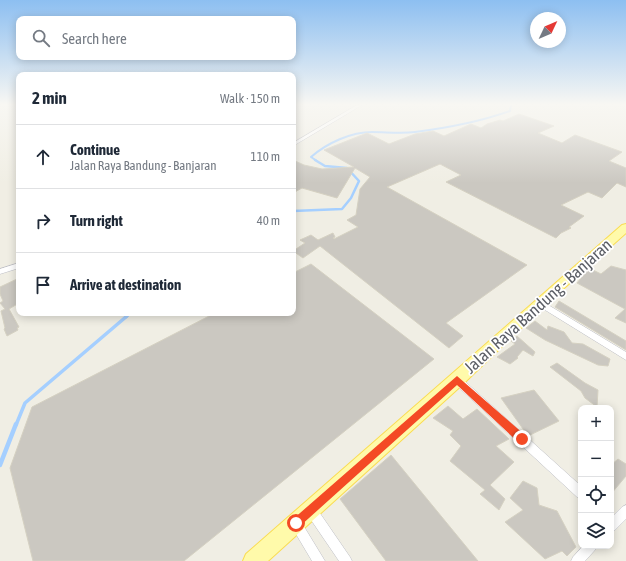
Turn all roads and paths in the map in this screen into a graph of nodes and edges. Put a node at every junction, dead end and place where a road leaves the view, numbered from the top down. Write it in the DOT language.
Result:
graph roads {
  1 [pos="316,131"];
  2 [pos="296,143"];
  3 [pos="626,227"];
  4 [pos="16,266"];
  5 [pos="0,272"];
  6 [pos="540,303"];
  7 [pos="626,356"];
  8 [pos="457,380"];
  9 [pos="578,490"];
  10 [pos="311,510"];
  11 [pos="626,511"];
  12 [pos="614,521"];
  13 [pos="296,523"];
  14 [pos="588,549"];
  15 [pos="253,561"];
  16 [pos="319,561"];
  17 [pos="346,561"];
  18 [pos="577,561"];
  1 -- 2 [label="street"];
  3 -- 6 [label="main road, Jalan Raya Bandung - Banjaran"];
  4 -- 5 [label="street"];
  6 -- 7 [label="street"];
  6 -- 8 [label="main road, Jalan Raya Bandung - Banjaran"];
  8 -- 9 [label="street"];
  8 -- 10 [label="main road, Jalan Raya Bandung - Banjaran"];
  10 -- 13 [label="main road, Jalan Raya Bandung - Banjaran"];
  10 -- 17 [label="street"];
  11 -- 12 [label="street"];
  13 -- 15 [label="main road, Jalan Raya Bandung - Banjaran"];
  13 -- 16 [label="street"];
  14 -- 18 [label="street"];
}
